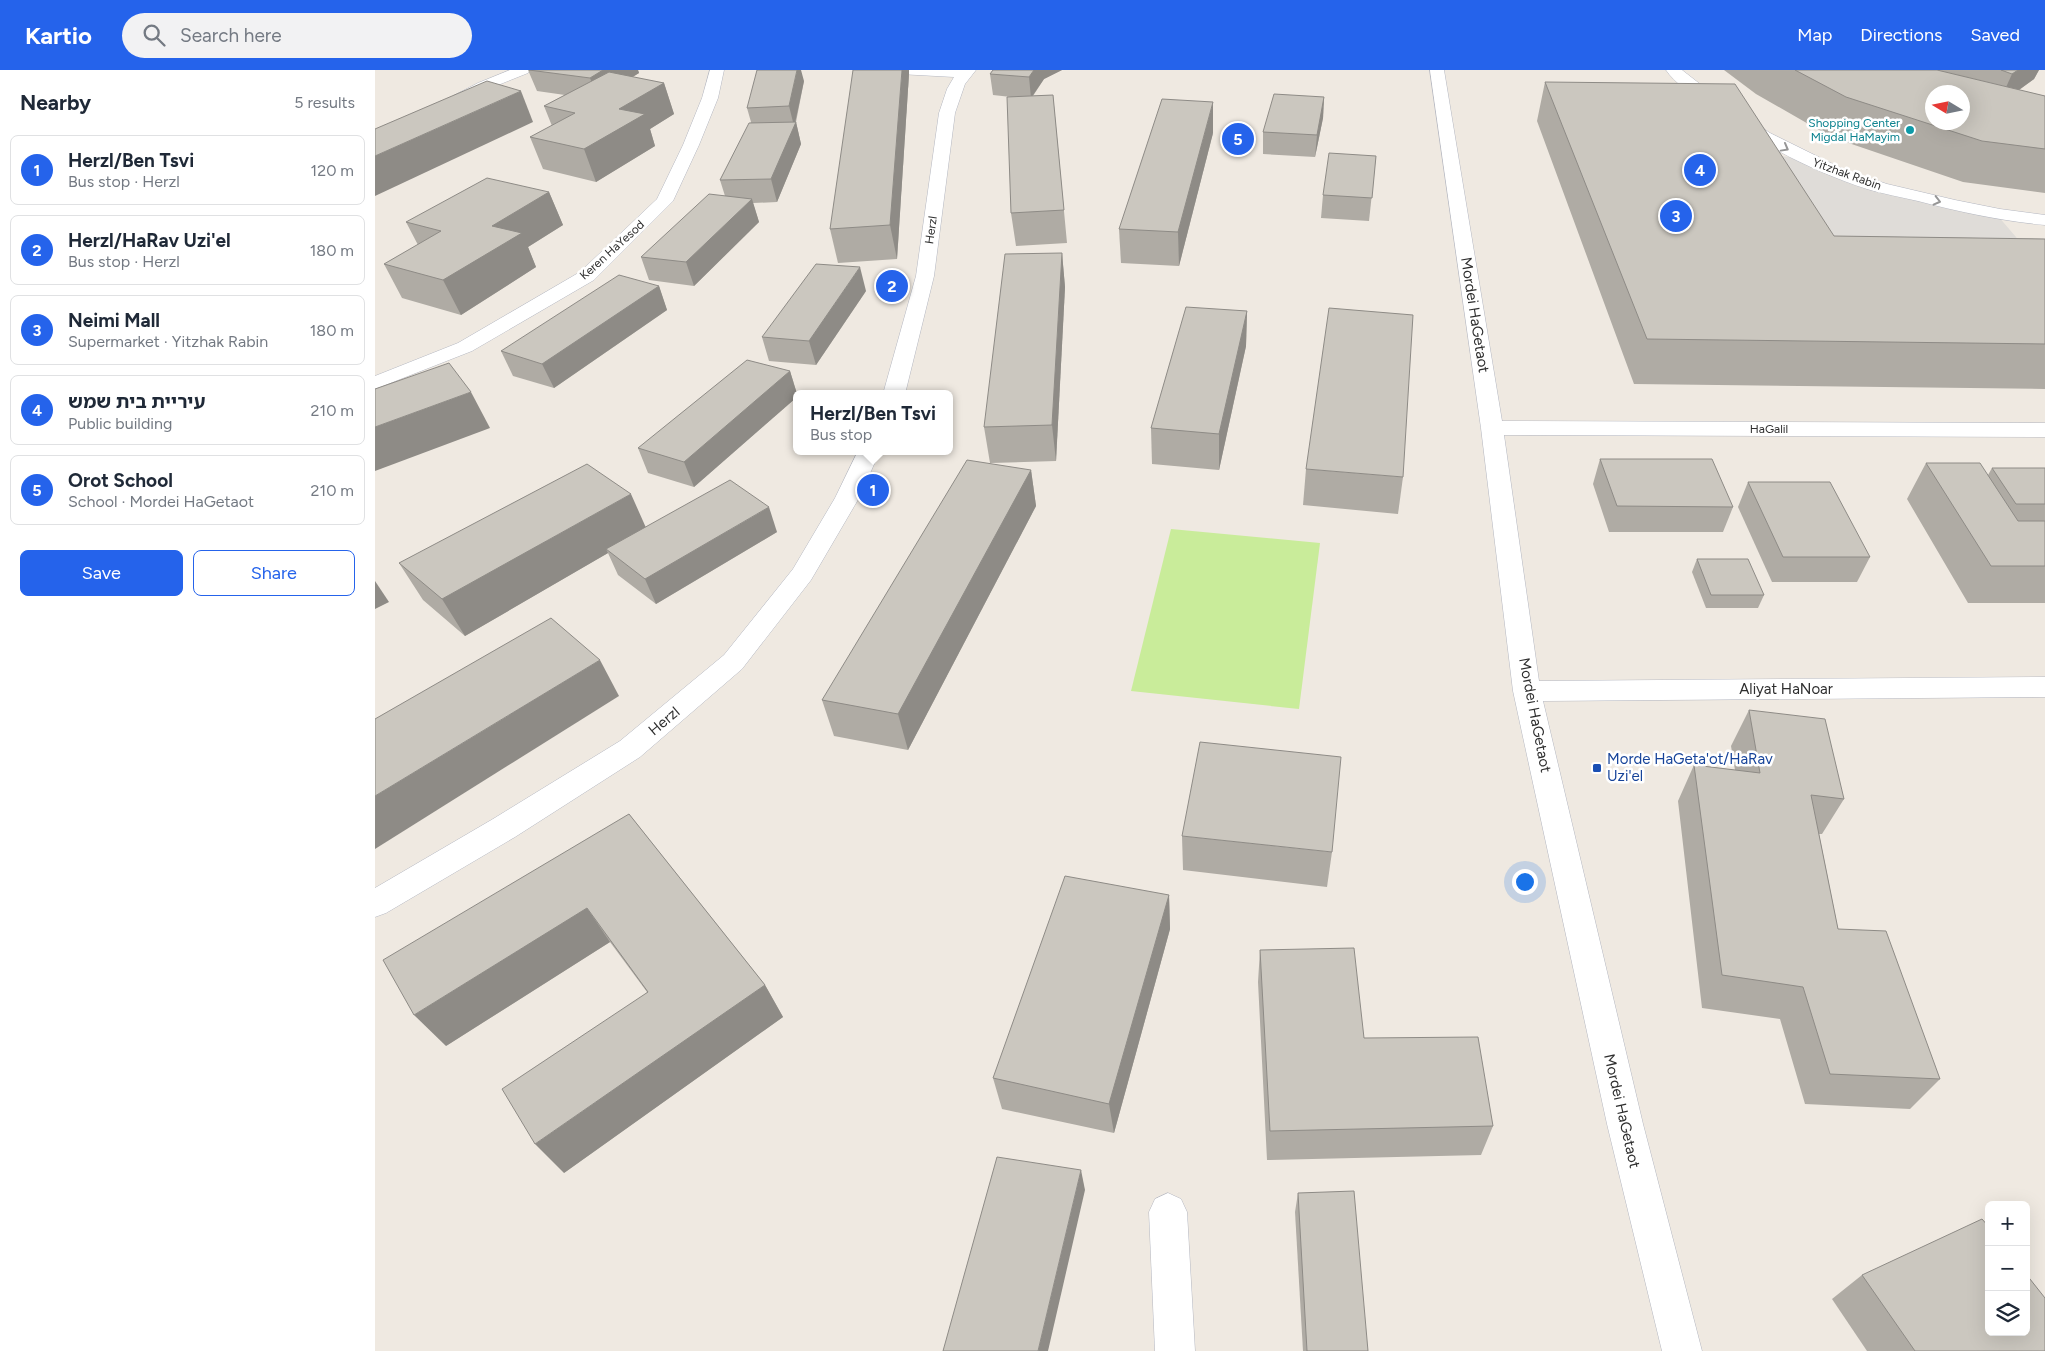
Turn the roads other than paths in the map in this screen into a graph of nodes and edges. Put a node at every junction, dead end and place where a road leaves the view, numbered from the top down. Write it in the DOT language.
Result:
graph roads {
  1 [pos="523,70"];
  2 [pos="717,70"];
  3 [pos="899,70"];
  4 [pos="1437,70"];
  5 [pos="1673,70"];
  6 [pos="967,72"];
  7 [pos="441,107"];
  8 [pos="2045,220"];
  9 [pos="375,383"];
  10 [pos="895,390"];
  11 [pos="1492,428"];
  12 [pos="2045,430"];
  13 [pos="867,455"];
  14 [pos="2045,687"];
  15 [pos="1527,691"];
  16 [pos="375,904"];
  17 [pos="1168,1212"];
  18 [pos="1175,1351"];
  19 [pos="1683,1351"];
  1 -- 7 [label="street"];
  2 -- 9 [label="street, Keren HaYesod"];
  3 -- 6 [label="street"];
  4 -- 11 [label="street, Mordei HaGetaot"];
  5 -- 8 [label="street, Yitzhak Rabin, one-way"];
  6 -- 10 [label="street, Herzl"];
  11 -- 12 [label="street, HaGalil"];
  11 -- 15 [label="street, Mordei HaGetaot"];
  13 -- 16 [label="street, Herzl"];
  14 -- 15 [label="street, Aliyat HaNoar"];
  15 -- 19 [label="street, Mordei HaGetaot"];
  17 -- 18 [label="street"];
}
